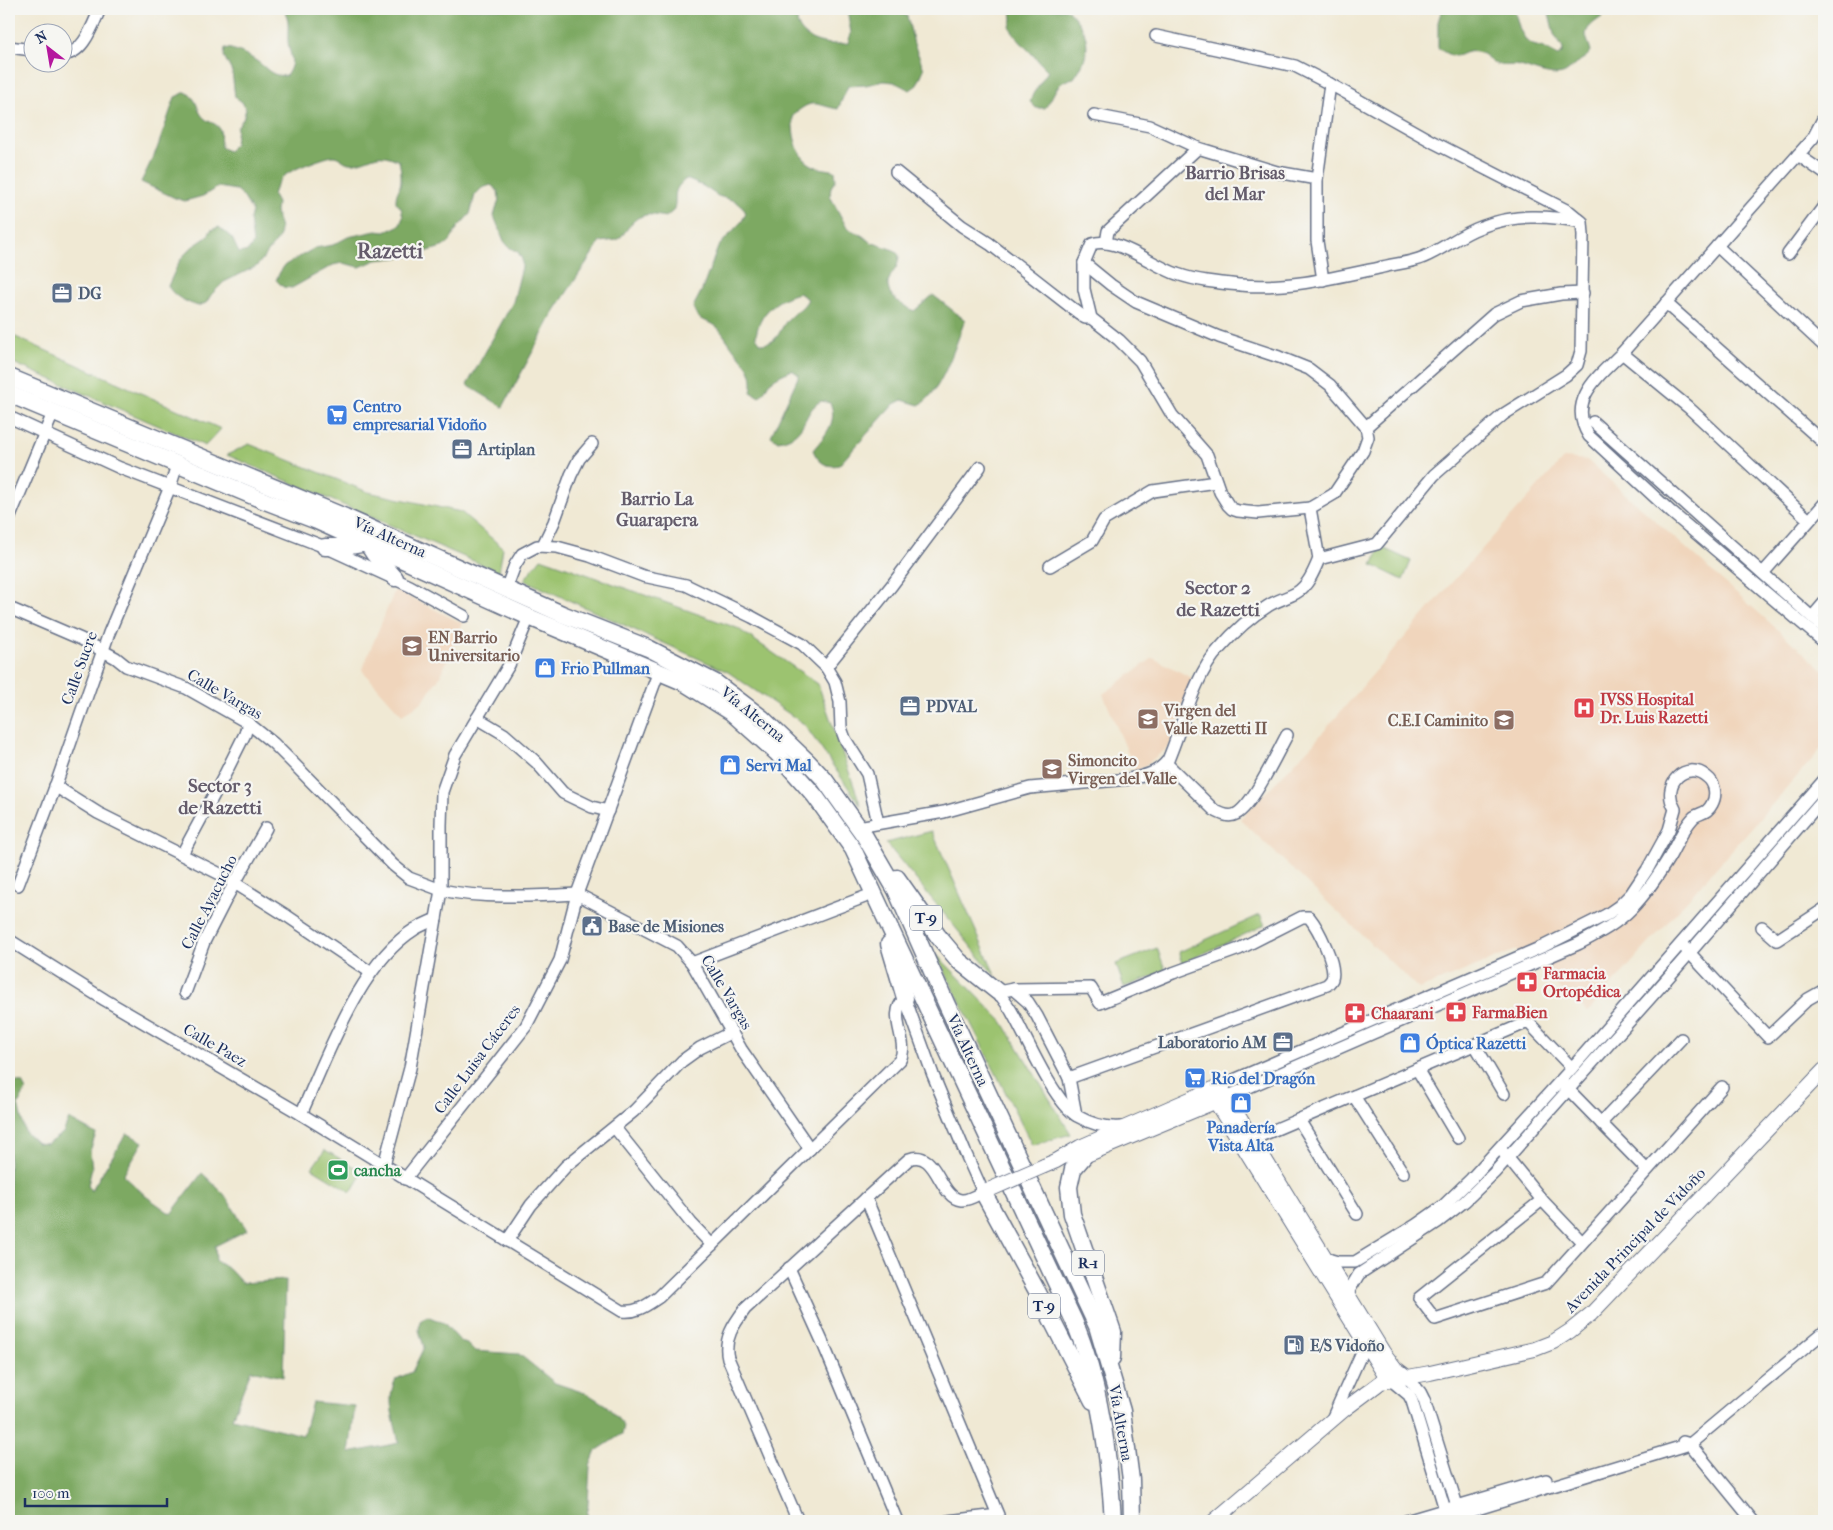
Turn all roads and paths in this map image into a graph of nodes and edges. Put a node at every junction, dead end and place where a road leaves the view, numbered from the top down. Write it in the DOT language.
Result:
graph roads {
  1 [pos="100,9"];
  2 [pos="1156,36"];
  3 [pos="9,48"];
  4 [pos="22,49"];
  5 [pos="72,53"];
  6 [pos="1330,84"];
  7 [pos="1094,115"];
  8 [pos="1824,118"];
  9 [pos="1198,148"];
  10 [pos="1798,155"];
  11 [pos="896,172"];
  12 [pos="1824,173"];
  13 [pos="1317,179"];
  14 [pos="1824,206"];
  15 [pos="1582,222"];
  16 [pos="1106,244"];
  17 [pos="1717,246"];
  18 [pos="1788,254"];
  19 [pos="1084,263"];
  20 [pos="1324,280"];
  21 [pos="1583,293"];
  22 [pos="1666,303"];
  23 [pos="1091,318"];
  24 [pos="1824,346"];
  25 [pos="1622,353"];
  26 [pos="9,377"];
  27 [pos="9,394"];
  28 [pos="53,413"];
  29 [pos="9,417"];
  30 [pos="1593,422"];
  31 [pos="1366,428"];
  32 [pos="45,434"];
  33 [pos="1824,443"];
  34 [pos="592,444"];
  35 [pos="177,465"];
  36 [pos="980,467"];
  37 [pos="1216,482"];
  38 [pos="170,487"];
  39 [pos="1824,504"];
  40 [pos="1310,508"];
  41 [pos="9,519"];
  42 [pos="1809,520"];
  43 [pos="367,543"];
  44 [pos="543,545"];
  45 [pos="325,546"];
  46 [pos="1320,559"];
  47 [pos="1050,566"];
  48 [pos="1763,573"];
  49 [pos="394,578"];
  50 [pos="506,589"];
  51 [pos="1824,602"];
  52 [pos="9,608"];
  53 [pos="464,616"];
  54 [pos="529,617"];
  55 [pos="1812,617"];
  56 [pos="1824,628"];
  57 [pos="1824,642"];
  58 [pos="102,650"];
  59 [pos="826,667"];
  60 [pos="659,671"];
  61 [pos="477,718"];
  62 [pos="248,723"];
  63 [pos="1287,735"];
  64 [pos="1166,763"];
  65 [pos="1823,784"];
  66 [pos="56,786"];
  67 [pos="1824,798"];
  68 [pos="608,811"];
  69 [pos="878,823"];
  70 [pos="266,828"];
  71 [pos="861,831"];
  72 [pos="182,854"];
  73 [pos="235,883"];
  74 [pos="18,885"];
  75 [pos="441,890"];
  76 [pos="875,893"];
  77 [pos="577,894"];
  78 [pos="1824,909"];
  79 [pos="436,919"];
  80 [pos="1762,928"];
  81 [pos="9,940"];
  82 [pos="1681,944"];
  83 [pos="1690,952"];
  84 [pos="692,963"];
  85 [pos="370,972"];
  86 [pos="1824,990"];
  87 [pos="1005,991"];
  88 [pos="185,993"];
  89 [pos="904,998"];
  90 [pos="732,1032"];
  91 [pos="1681,1039"];
  92 [pos="1475,1045"];
  93 [pos="1572,1068"];
  94 [pos="1417,1069"];
  95 [pos="1824,1070"];
  96 [pos="1069,1078"];
  97 [pos="1560,1081"];
  98 [pos="1722,1087"];
  99 [pos="1569,1089"];
  100 [pos="1218,1094"];
  101 [pos="1504,1094"];
  102 [pos="1354,1096"];
  103 [pos="301,1114"];
  104 [pos="1076,1115"];
  105 [pos="1299,1120"];
  106 [pos="1601,1124"];
  107 [pos="1125,1127"];
  108 [pos="615,1128"];
  109 [pos="1458,1138"];
  110 [pos="1247,1142"];
  111 [pos="810,1149"];
  112 [pos="1504,1153"];
  113 [pos="1084,1156"];
  114 [pos="1050,1164"];
  115 [pos="384,1165"];
  116 [pos="1646,1170"];
  117 [pos="1403,1173"];
  118 [pos="405,1179"];
  119 [pos="987,1191"];
  120 [pos="866,1198"];
  121 [pos="1542,1200"];
  122 [pos="1357,1214"];
  123 [pos="507,1241"];
  124 [pos="1582,1242"];
  125 [pos="712,1245"];
  126 [pos="1324,1258"];
  127 [pos="1355,1262"];
  128 [pos="789,1268"];
  129 [pos="1337,1285"];
  130 [pos="1824,1332"];
  131 [pos="1366,1343"];
  132 [pos="1111,1372"];
  133 [pos="1407,1377"];
  134 [pos="1391,1380"];
  135 [pos="1332,1420"];
  136 [pos="1101,1421"];
  137 [pos="1690,1444"];
  138 [pos="1131,1480"];
  139 [pos="1459,1514"];
  140 [pos="1444,1518"];
  141 [pos="798,1521"];
  142 [pos="897,1521"];
  143 [pos="948,1521"];
  144 [pos="1113,1521"];
  145 [pos="1132,1521"];
  146 [pos="1142,1521"];
  147 [pos="1214,1521"];
  148 [pos="1406,1521"];
  149 [pos="1753,1521"];
  1 -- 5 [label="street"];
  2 -- 6 [label="street"];
  3 -- 4 [label="street"];
  6 -- 13 [label="street"];
  6 -- 15 [label="street"];
  7 -- 9 [label="street"];
  8 -- 10 [label="street"];
  9 -- 13 [label="street"];
  9 -- 16 [label="street"];
  10 -- 12 [label="street"];
  10 -- 17 [label="street"];
  11 -- 23 [label="street"];
  13 -- 20 [label="street"];
  14 -- 18 [label="street"];
  15 -- 20 [label="street"];
  15 -- 21 [label="street"];
  16 -- 19 [label="street"];
  16 -- 20 [label="street"];
  17 -- 22 [label="street"];
  17 -- 24 [label="street"];
  19 -- 23 [label="street"];
  19 -- 31 [label="street"];
  21 -- 31 [label="street"];
  21 -- 46 [label="street"];
  22 -- 25 [label="street"];
  22 -- 33 [label="street"];
  23 -- 37 [label="street"];
  25 -- 42 [label="street"];
  25 -- 57 [label="street"];
  26 -- 50 [label="highway, Vía Alterna / T-9"];
  27 -- 28 [label="highway, Vía Alterna / T-9"];
  28 -- 32 [label="street"];
  28 -- 35 [label="highway, Vía Alterna / T-9"];
  29 -- 32 [label="street"];
  30 -- 48 [label="street"];
  31 -- 40 [label="street"];
  32 -- 38 [label="street"];
  32 -- 41 [label="street"];
  34 -- 44 [label="street"];
  35 -- 38 [label="street, Calle Sucre"];
  35 -- 43 [label="highway, Vía Alterna / T-9"];
  36 -- 59 [label="street"];
  37 -- 40 [label="street"];
  37 -- 47 [label="street"];
  38 -- 45 [label="street"];
  38 -- 58 [label="street, Calle Sucre"];
  39 -- 42 [label="street"];
  40 -- 46 [label="street"];
  42 -- 48 [label="street"];
  43 -- 45 [label="highway"];
  43 -- 49 [label="highway"];
  43 -- 54 [label="highway, Vía Alterna / T-9"];
  44 -- 50 [label="street"];
  44 -- 59 [label="street"];
  45 -- 49 [label="street"];
  46 -- 64 [label="street"];
  48 -- 55 [label="street"];
  49 -- 53 [label="street"];
  50 -- 71 [label="highway, Vía Alterna / T-9"];
  51 -- 55 [label="street"];
  52 -- 58 [label="street, Calle Vargas"];
  54 -- 60 [label="highway, Vía Alterna / T-9"];
  54 -- 61 [label="street"];
  55 -- 56 [label="street"];
  58 -- 62 [label="street, Calle Vargas"];
  58 -- 66 [label="street, Calle Sucre"];
  59 -- 69 [label="street"];
  60 -- 68 [label="street, Calle Luisa Cáceres"];
  60 -- 76 [label="highway, Vía Alterna / T-9"];
  61 -- 68 [label="street"];
  61 -- 75 [label="street"];
  62 -- 72 [label="street"];
  62 -- 75 [label="street, Calle Vargas"];
  63 -- 64 [label="street"];
  64 -- 69 [label="street"];
  65 -- 82 [label="street"];
  66 -- 72 [label="street"];
  66 -- 74 [label="street, Calle Sucre"];
  67 -- 83 [label="street"];
  68 -- 77 [label="street, Calle Luisa Cáceres"];
  69 -- 71 [label="street"];
  70 -- 73 [label="street, Calle Ayacucho"];
  71 -- 87 [label="highway, T-9"];
  71 -- 132 [label="highway, Vía Alterna / T-9"];
  72 -- 73 [label="street"];
  73 -- 85 [label="street"];
  73 -- 88 [label="street, Calle Ayacucho"];
  75 -- 77 [label="street, Calle Vargas"];
  75 -- 79 [label="street"];
  76 -- 84 [label="street"];
  76 -- 89 [label="highway"];
  76 -- 136 [label="highway, Vía Alterna / T-9"];
  77 -- 84 [label="street, Calle Vargas"];
  77 -- 118 [label="street, Calle Luisa Cáceres"];
  78 -- 80 [label="street"];
  79 -- 85 [label="street"];
  79 -- 115 [label="street"];
  81 -- 103 [label="street, Calle Paez"];
  82 -- 83 [label="street"];
  82 -- 93 [label="street"];
  83 -- 86 [label="street"];
  83 -- 99 [label="street"];
  84 -- 90 [label="street, Calle Vargas"];
  85 -- 103 [label="street"];
  87 -- 96 [label="street"];
  87 -- 96 [label="street"];
  87 -- 104 [label="street, T-9"];
  89 -- 111 [label="street, Calle Paez"];
  89 -- 119 [label="street"];
  90 -- 108 [label="street"];
  90 -- 111 [label="street, Calle Vargas"];
  91 -- 106 [label="street"];
  92 -- 93 [label="street"];
  92 -- 94 [label="street"];
  92 -- 101 [label="street"];
  93 -- 97 [label="street"];
  94 -- 102 [label="street"];
  94 -- 109 [label="street"];
  95 -- 133 [label="main road, Avenida Principal de Vidoño"];
  96 -- 104 [label="street"];
  97 -- 99 [label="street"];
  97 -- 112 [label="street"];
  98 -- 116 [label="street"];
  99 -- 106 [label="street"];
  99 -- 112 [label="street"];
  100 -- 100 [label="street"];
  100 -- 107 [label="main road"];
  100 -- 110 [label="main road"];
  100 -- 113 [label="main road"];
  102 -- 105 [label="street"];
  102 -- 117 [label="street"];
  103 -- 115 [label="street, Calle Paez"];
  104 -- 107 [label="street, T-9"];
  105 -- 110 [label="street"];
  105 -- 122 [label="street"];
  106 -- 116 [label="street"];
  107 -- 114 [label="main road"];
  108 -- 123 [label="street"];
  108 -- 125 [label="street"];
  110 -- 126 [label="main road"];
  110 -- 129 [label="main road"];
  111 -- 125 [label="street, Calle Paez"];
  112 -- 121 [label="street"];
  112 -- 127 [label="street"];
  112 -- 129 [label="street"];
  113 -- 114 [label="main road"];
  113 -- 132 [label="highway, R-1"];
  114 -- 119 [label="main road, bridge"];
  115 -- 118 [label="street, Calle Paez"];
  116 -- 124 [label="street"];
  118 -- 123 [label="street, Calle Paez"];
  119 -- 120 [label="street"];
  119 -- 136 [label="highway, T-9"];
  120 -- 128 [label="street"];
  120 -- 143 [label="street"];
  121 -- 124 [label="street"];
  121 -- 124 [label="street"];
  123 -- 125 [label="street, Calle Paez"];
  126 -- 127 [label="street"];
  126 -- 129 [label="main road"];
  127 -- 129 [label="street"];
  128 -- 141 [label="street"];
  128 -- 142 [label="street"];
  129 -- 131 [label="main road"];
  129 -- 133 [label="main road"];
  130 -- 137 [label="street"];
  131 -- 134 [label="main road"];
  131 -- 135 [label="street"];
  132 -- 138 [label="highway, Vía Alterna / T-9"];
  133 -- 134 [label="main road, Avenida Principal de Vidoño"];
  133 -- 139 [label="street"];
  134 -- 135 [label="main road, Avenida Principal de Vidoño"];
  134 -- 140 [label="street"];
  135 -- 147 [label="main road, Avenida Principal de Vidoño"];
  136 -- 144 [label="highway, Vía Alterna / T-9"];
  137 -- 139 [label="street"];
  137 -- 149 [label="street"];
  138 -- 145 [label="highway, Vía Alterna / T-9"];
  138 -- 146 [label="highway, T-9"];
  139 -- 140 [label="street"];
  140 -- 148 [label="street"];
}
